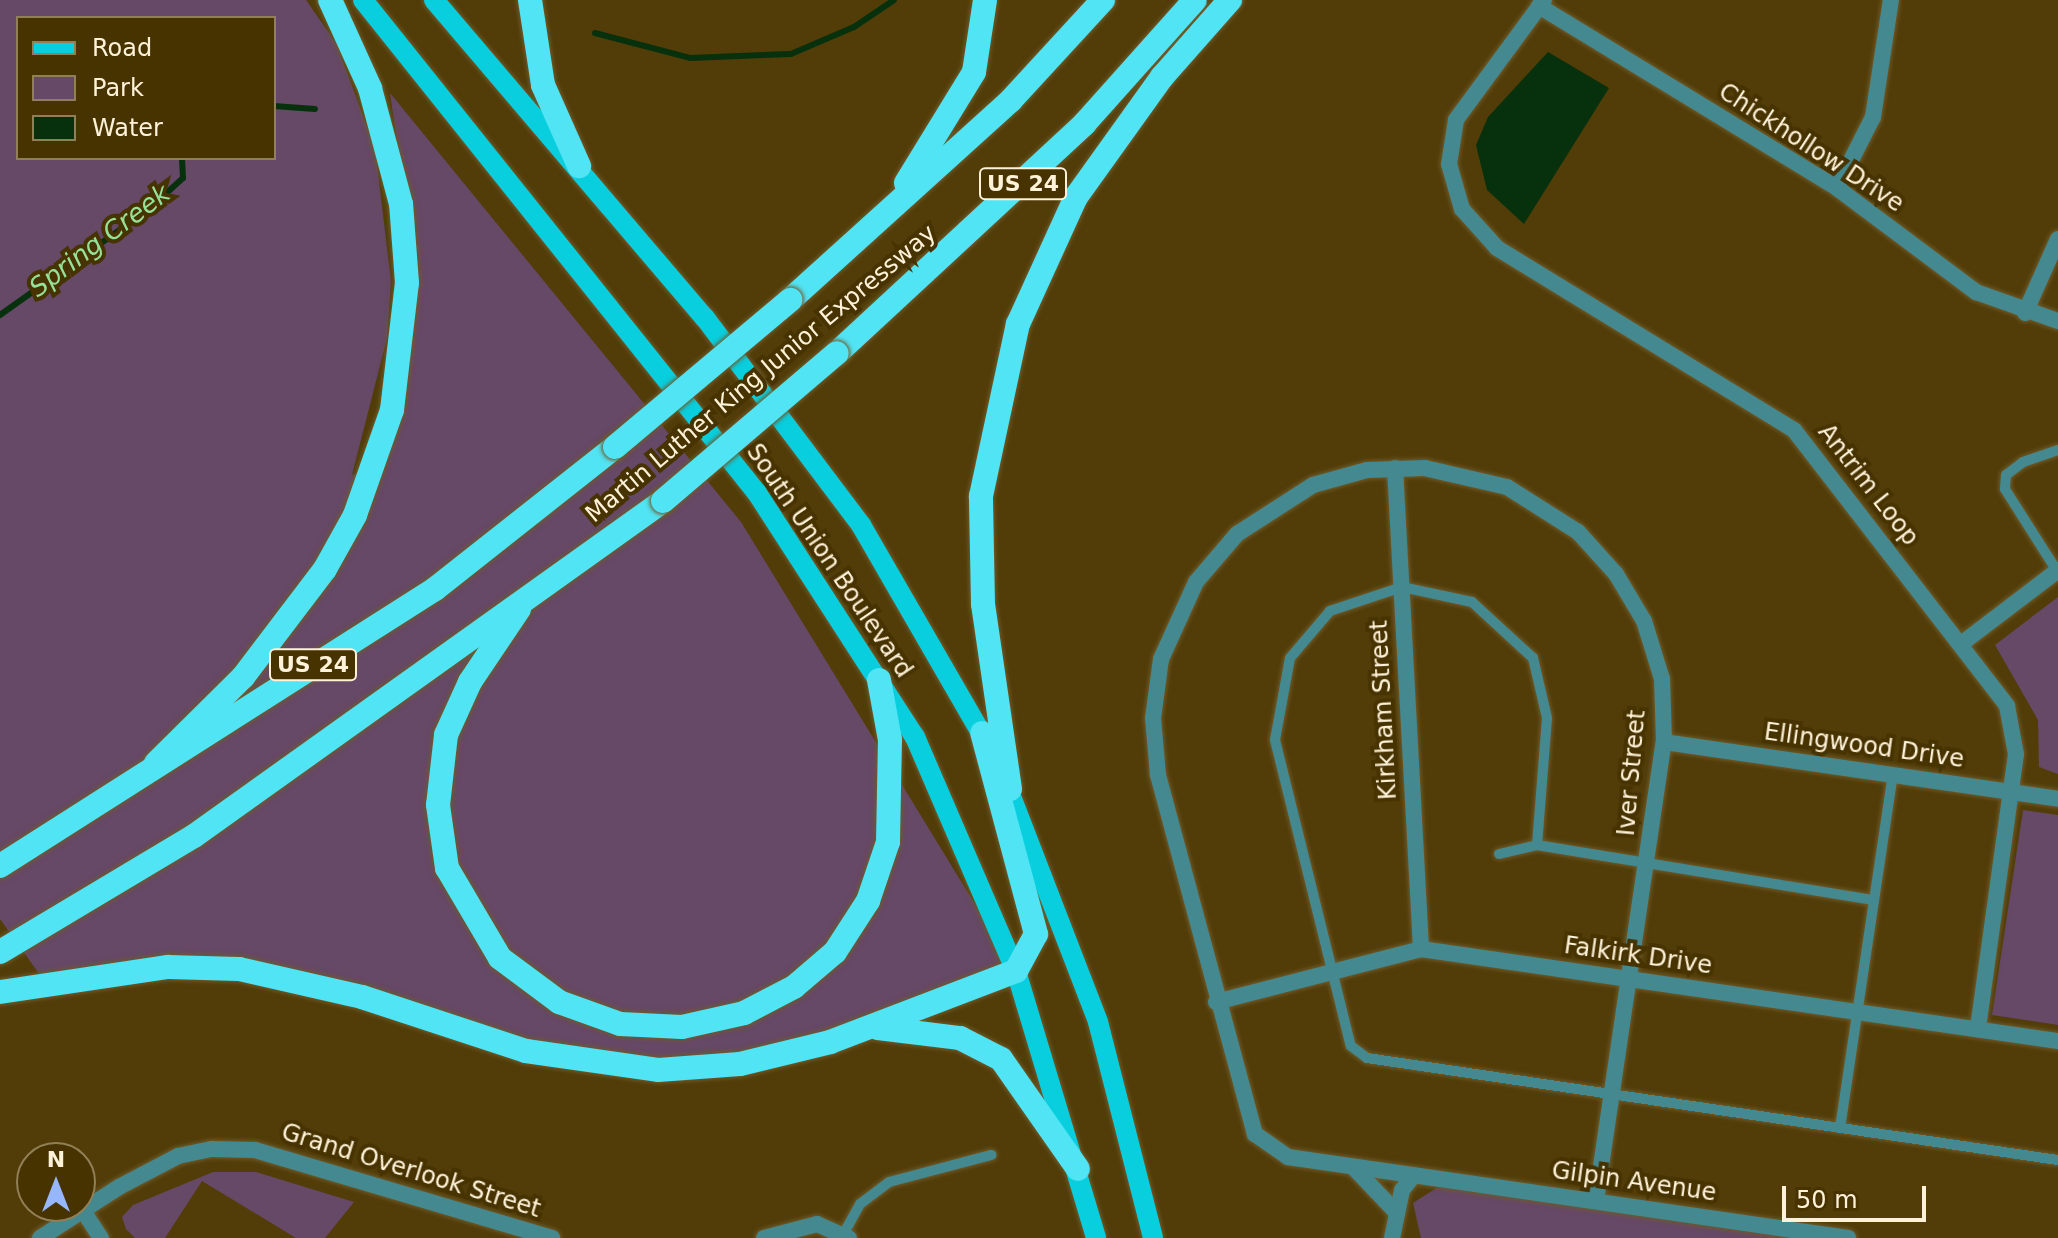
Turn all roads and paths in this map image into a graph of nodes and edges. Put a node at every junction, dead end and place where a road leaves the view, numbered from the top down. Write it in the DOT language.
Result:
graph roads {
  1 [pos="330,0"];
  2 [pos="363,0"];
  3 [pos="434,0"];
  4 [pos="530,0"];
  5 [pos="985,0"];
  6 [pos="1103,0"];
  7 [pos="1195,0"];
  8 [pos="1230,0"];
  9 [pos="1891,0"];
  10 [pos="1542,3"];
  11 [pos="579,166"];
  12 [pos="1837,188"];
  13 [pos="869,233"];
  14 [pos="2058,239"];
  15 [pos="2025,313"];
  16 [pos="2058,321"];
  17 [pos="2058,450"];
  18 [pos="1395,468"];
  19 [pos="2057,571"];
  20 [pos="1402,587"];
  21 [pos="519,609"];
  22 [pos="1961,644"];
  23 [pos="879,680"];
  24 [pos="982,733"];
  25 [pos="1664,742"];
  26 [pos="156,763"];
  27 [pos="1893,775"];
  28 [pos="1011,791"];
  29 [pos="2010,792"];
  30 [pos="2058,799"];
  31 [pos="1537,845"];
  32 [pos="1499,854"];
  33 [pos="1647,863"];
  34 [pos="0,866"];
  35 [pos="1874,900"];
  36 [pos="1421,949"];
  37 [pos="0,952"];
  38 [pos="1016,971"];
  39 [pos="1331,972"];
  40 [pos="1630,980"];
  41 [pos="0,992"];
  42 [pos="1216,1002"];
  43 [pos="1857,1012"];
  44 [pos="871,1027"];
  45 [pos="1978,1029"];
  46 [pos="2058,1041"];
  47 [pos="1613,1094"];
  48 [pos="1840,1128"];
  49 [pos="1264,1145"];
  50 [pos="991,1155"];
  51 [pos="2058,1160"];
  52 [pos="1354,1168"];
  53 [pos="1078,1169"];
  54 [pos="1414,1175"];
  55 [pos="1596,1200"];
  56 [pos="96,1201"];
  57 [pos="1395,1211"];
  58 [pos="63,1222"];
  59 [pos="846,1235"];
  60 [pos="40,1238"];
  61 [pos="552,1238"];
  62 [pos="764,1238"];
  63 [pos="1096,1238"];
  64 [pos="1153,1238"];
  65 [pos="1392,1238"];
  66 [pos="1848,1238"];
  1 -- 26 [label="highway"];
  2 -- 23 [label="main road, South Union Boulevard"];
  3 -- 11 [label="main road, South Union Boulevard"];
  4 -- 11 [label="highway"];
  5 -- 13 [label="highway"];
  6 -- 13 [label="highway, Martin Luther King Junior Expressway / US 24"];
  7 -- 21 [label="highway, Martin Luther King Junior Expressway / US 24, bridge"];
  8 -- 28 [label="highway"];
  9 -- 12 [label="street"];
  10 -- 12 [label="street, Chickhollow Drive"];
  10 -- 22 [label="street, Antrim Loop"];
  11 -- 24 [label="main road, South Union Boulevard"];
  12 -- 15 [label="street, Chickhollow Drive"];
  13 -- 26 [label="highway, Martin Luther King Junior Expressway / US 24, bridge"];
  14 -- 15 [label="street"];
  15 -- 16 [label="street, Chickhollow Drive"];
  17 -- 19 [label="lane"];
  18 -- 20 [label="street, Kirkham Street"];
  18 -- 25 [label="street, Iver Street"];
  18 -- 42 [label="street, Iver Street"];
  19 -- 22 [label="street"];
  20 -- 31 [label="lane"];
  20 -- 36 [label="street, Kirkham Street"];
  20 -- 39 [label="lane"];
  21 -- 23 [label="highway"];
  21 -- 37 [label="highway, Martin Luther King Junior Expressway / US 24"];
  22 -- 29 [label="street, Antrim Loop"];
  23 -- 38 [label="main road, South Union Boulevard"];
  24 -- 28 [label="main road, South Union Boulevard"];
  24 -- 38 [label="highway"];
  25 -- 27 [label="street, Ellingwood Drive"];
  25 -- 33 [label="street, Iver Street"];
  26 -- 34 [label="highway, Martin Luther King Junior Expressway / US 24"];
  27 -- 29 [label="street, Ellingwood Drive"];
  27 -- 35 [label="lane"];
  28 -- 64 [label="main road, South Union Boulevard"];
  29 -- 30 [label="street, Ellingwood Drive"];
  29 -- 45 [label="street, Antrim Loop"];
  31 -- 32 [label="lane"];
  31 -- 33 [label="lane"];
  33 -- 35 [label="lane"];
  33 -- 40 [label="street, Iver Street"];
  35 -- 43 [label="lane"];
  36 -- 39 [label="street, Falkirk Drive"];
  36 -- 40 [label="street, Falkirk Drive"];
  38 -- 44 [label="highway"];
  38 -- 53 [label="main road, South Union Boulevard"];
  39 -- 42 [label="street, Falkirk Drive"];
  39 -- 47 [label="lane"];
  40 -- 43 [label="street, Falkirk Drive"];
  40 -- 47 [label="street, Iver Street"];
  41 -- 44 [label="highway"];
  42 -- 49 [label="street, Iver Street"];
  43 -- 45 [label="street, Falkirk Drive"];
  43 -- 48 [label="lane"];
  44 -- 53 [label="highway"];
  45 -- 46 [label="street, Falkirk Drive"];
  47 -- 48 [label="lane"];
  47 -- 55 [label="street, Iver Street"];
  48 -- 51 [label="lane"];
  49 -- 52 [label="street, Gilpin Avenue"];
  50 -- 59 [label="lane"];
  52 -- 54 [label="street, Gilpin Avenue"];
  52 -- 57 [label="street"];
  53 -- 63 [label="main road, South Union Boulevard"];
  54 -- 55 [label="street, Gilpin Avenue"];
  54 -- 57 [label="street"];
  55 -- 66 [label="street, Gilpin Avenue"];
  56 -- 61 [label="street, Grand Overlook Street"];
  57 -- 65 [label="street"];
  58 -- 60 [label="street, Grand Overlook Street"];
  59 -- 62 [label="street"];
}
